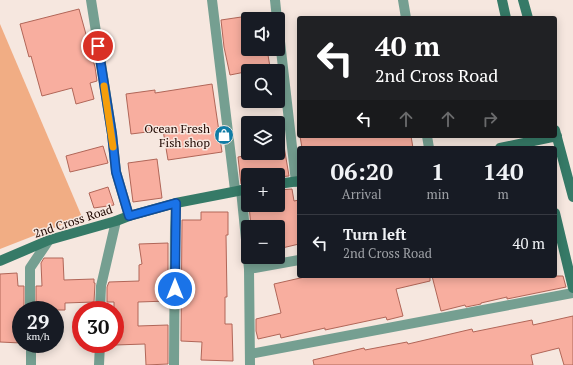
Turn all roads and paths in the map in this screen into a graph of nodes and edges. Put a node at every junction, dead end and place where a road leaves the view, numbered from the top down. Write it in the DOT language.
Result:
graph roads {
  1 [pos="91,0"];
  2 [pos="212,0"];
  3 [pos="275,0"];
  4 [pos="403,0"];
  5 [pos="502,0"];
  6 [pos="523,0"];
  7 [pos="277,12"];
  8 [pos="406,16"];
  9 [pos="506,16"];
  10 [pos="527,16"];
  11 [pos="282,56"];
  12 [pos="557,137"];
  13 [pos="539,141"];
  14 [pos="511,146"];
  15 [pos="297,182"];
  16 [pos="285,183"];
  17 [pos="241,190"];
  18 [pos="573,197"];
  19 [pos="176,203"];
  20 [pos="243,212"];
  21 [pos="129,216"];
  22 [pos="116,221"];
  23 [pos="557,224"];
  24 [pos="49,240"];
  25 [pos="297,260"];
  26 [pos="0,261"];
  27 [pos="249,269"];
  28 [pos="573,288"];
  29 [pos="573,293"];
  30 [pos="30,301"];
  31 [pos="100,301"];
  32 [pos="31,353"];
  33 [pos="100,353"];
  34 [pos="250,354"];
  35 [pos="31,365"];
  36 [pos="99,365"];
  37 [pos="174,365"];
  38 [pos="250,365"];
  1 -- 21 [label="street"];
  2 -- 17 [label="street"];
  3 -- 7 [label="street"];
  4 -- 8 [label="street"];
  5 -- 9 [label="street"];
  6 -- 10 [label="street"];
  11 -- 15 [label="street"];
  12 -- 18 [label="street"];
  13 -- 14 [label="street"];
  15 -- 16 [label="street"];
  17 -- 19 [label="street, 2nd Cross Road"];
  19 -- 21 [label="street, 2nd Cross Road"];
  19 -- 37 [label="street"];
  20 -- 27 [label="street"];
  21 -- 22 [label="street, 2nd Cross Road"];
  22 -- 24 [label="street, 2nd Cross Road"];
  22 -- 31 [label="street"];
  23 -- 28 [label="street"];
  24 -- 26 [label="street, 2nd Cross Road"];
  24 -- 30 [label="street"];
  25 -- 27 [label="street"];
  27 -- 34 [label="street"];
  29 -- 34 [label="street"];
  32 -- 35 [label="street"];
  33 -- 36 [label="street"];
  34 -- 38 [label="street"];
}
